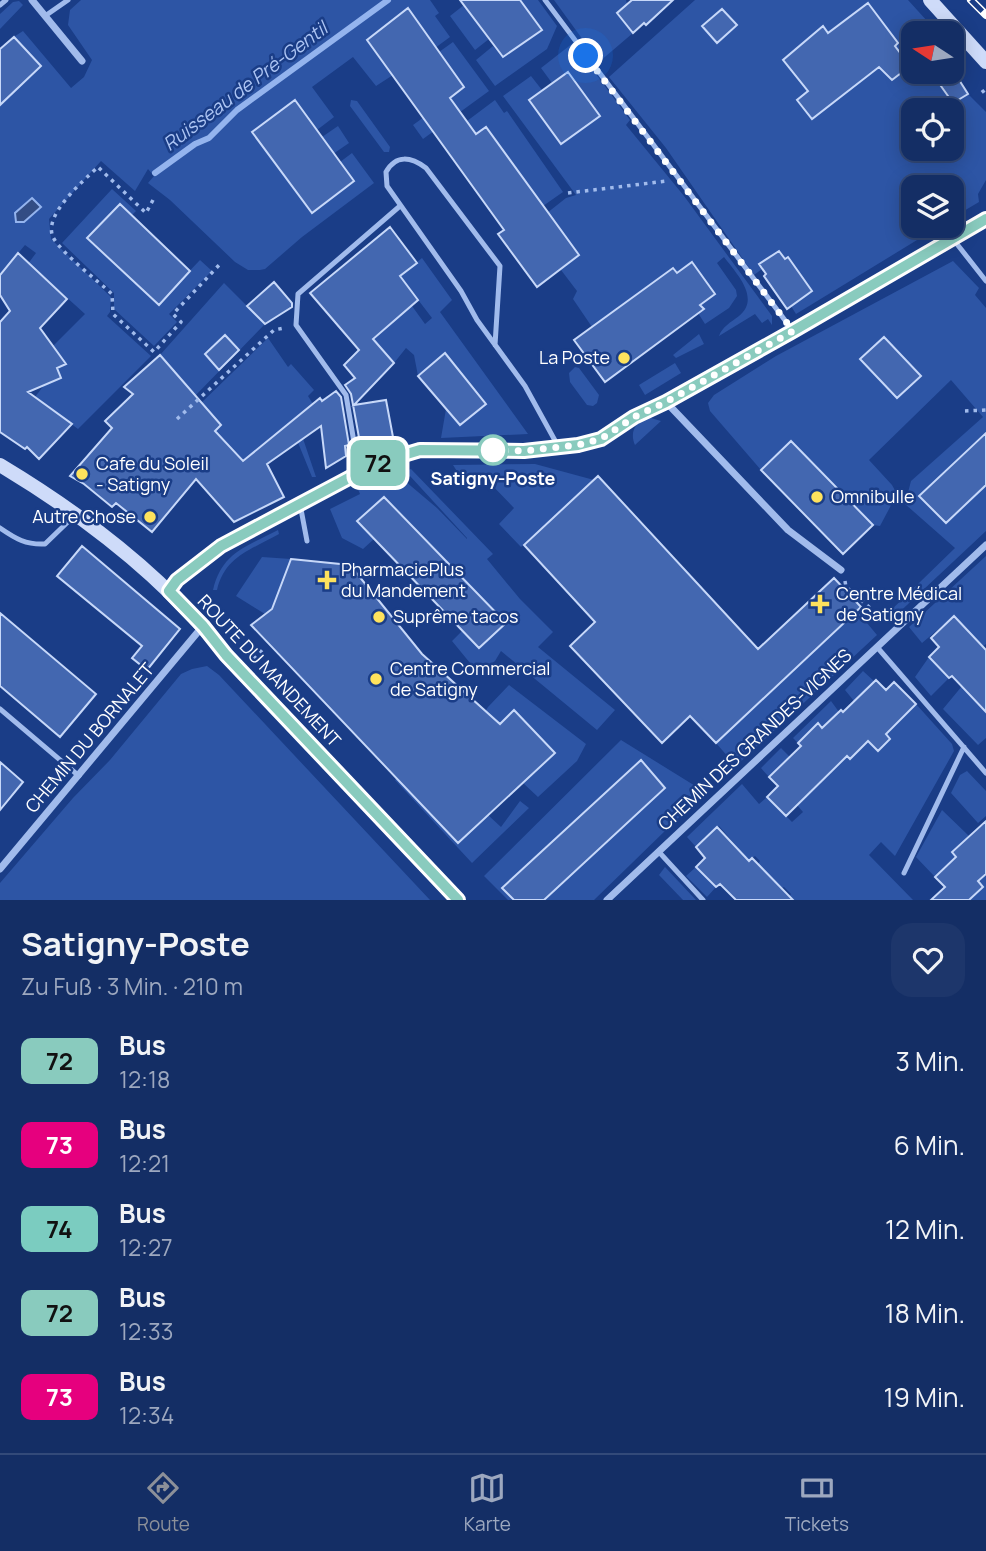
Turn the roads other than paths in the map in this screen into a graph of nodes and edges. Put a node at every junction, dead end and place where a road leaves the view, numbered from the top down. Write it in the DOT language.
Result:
graph roads {
  1 [pos="6,0"];
  2 [pos="32,0"];
  3 [pos="68,0"];
  4 [pos="545,0"];
  5 [pos="930,0"];
  6 [pos="0,5"];
  7 [pos="45,16"];
  8 [pos="82,61"];
  9 [pos="986,62"];
  10 [pos="400,206"];
  11 [pos="986,219"];
  12 [pos="953,239"];
  13 [pos="986,281"];
  14 [pos="793,331"];
  15 [pos="495,345"];
  16 [pos="666,402"];
  17 [pos="558,446"];
  18 [pos="0,465"];
  19 [pos="359,472"];
  20 [pos="300,504"];
  21 [pos="76,514"];
  22 [pos="0,528"];
  23 [pos="307,541"];
  24 [pos="986,545"];
  25 [pos="841,569"];
  26 [pos="169,591"];
  27 [pos="203,626"];
  28 [pos="877,647"];
  29 [pos="0,709"];
  30 [pos="964,747"];
  31 [pos="986,773"];
  32 [pos="79,776"];
  33 [pos="659,852"];
  34 [pos="0,869"];
  35 [pos="904,873"];
  36 [pos="458,900"];
  37 [pos="607,900"];
  38 [pos="703,900"];
  1 -- 6 [label="lane"];
  2 -- 7 [label="street"];
  3 -- 7 [label="lane"];
  4 -- 14 [label="lane"];
  5 -- 9 [label="street"];
  7 -- 8 [label="street"];
  10 -- 15 [label="lane"];
  10 -- 15 [label="lane"];
  10 -- 19 [label="lane"];
  11 -- 12 [label="street"];
  12 -- 13 [label="lane"];
  12 -- 14 [label="street"];
  14 -- 16 [label="street"];
  15 -- 17 [label="lane"];
  16 -- 17 [label="street"];
  16 -- 25 [label="street"];
  17 -- 19 [label="street"];
  18 -- 21 [label="street, ROUTE DU MANDEMENT"];
  19 -- 20 [label="street"];
  20 -- 23 [label="lane"];
  20 -- 26 [label="street"];
  21 -- 22 [label="lane"];
  21 -- 26 [label="street, ROUTE DU MANDEMENT"];
  24 -- 28 [label="street, CHEMIN DES GRANDES-VIGNES"];
  26 -- 27 [label="street, ROUTE DU MANDEMENT"];
  27 -- 32 [label="street, CHEMIN DU BORNALET"];
  27 -- 36 [label="street, ROUTE DU MANDEMENT"];
  28 -- 30 [label="lane"];
  28 -- 33 [label="street, CHEMIN DES GRANDES-VIGNES"];
  29 -- 32 [label="lane"];
  30 -- 31 [label="lane"];
  30 -- 35 [label="lane"];
  32 -- 34 [label="street, CHEMIN DU BORNALET"];
  33 -- 37 [label="street, CHEMIN DES GRANDES-VIGNES"];
  33 -- 38 [label="lane"];
}
